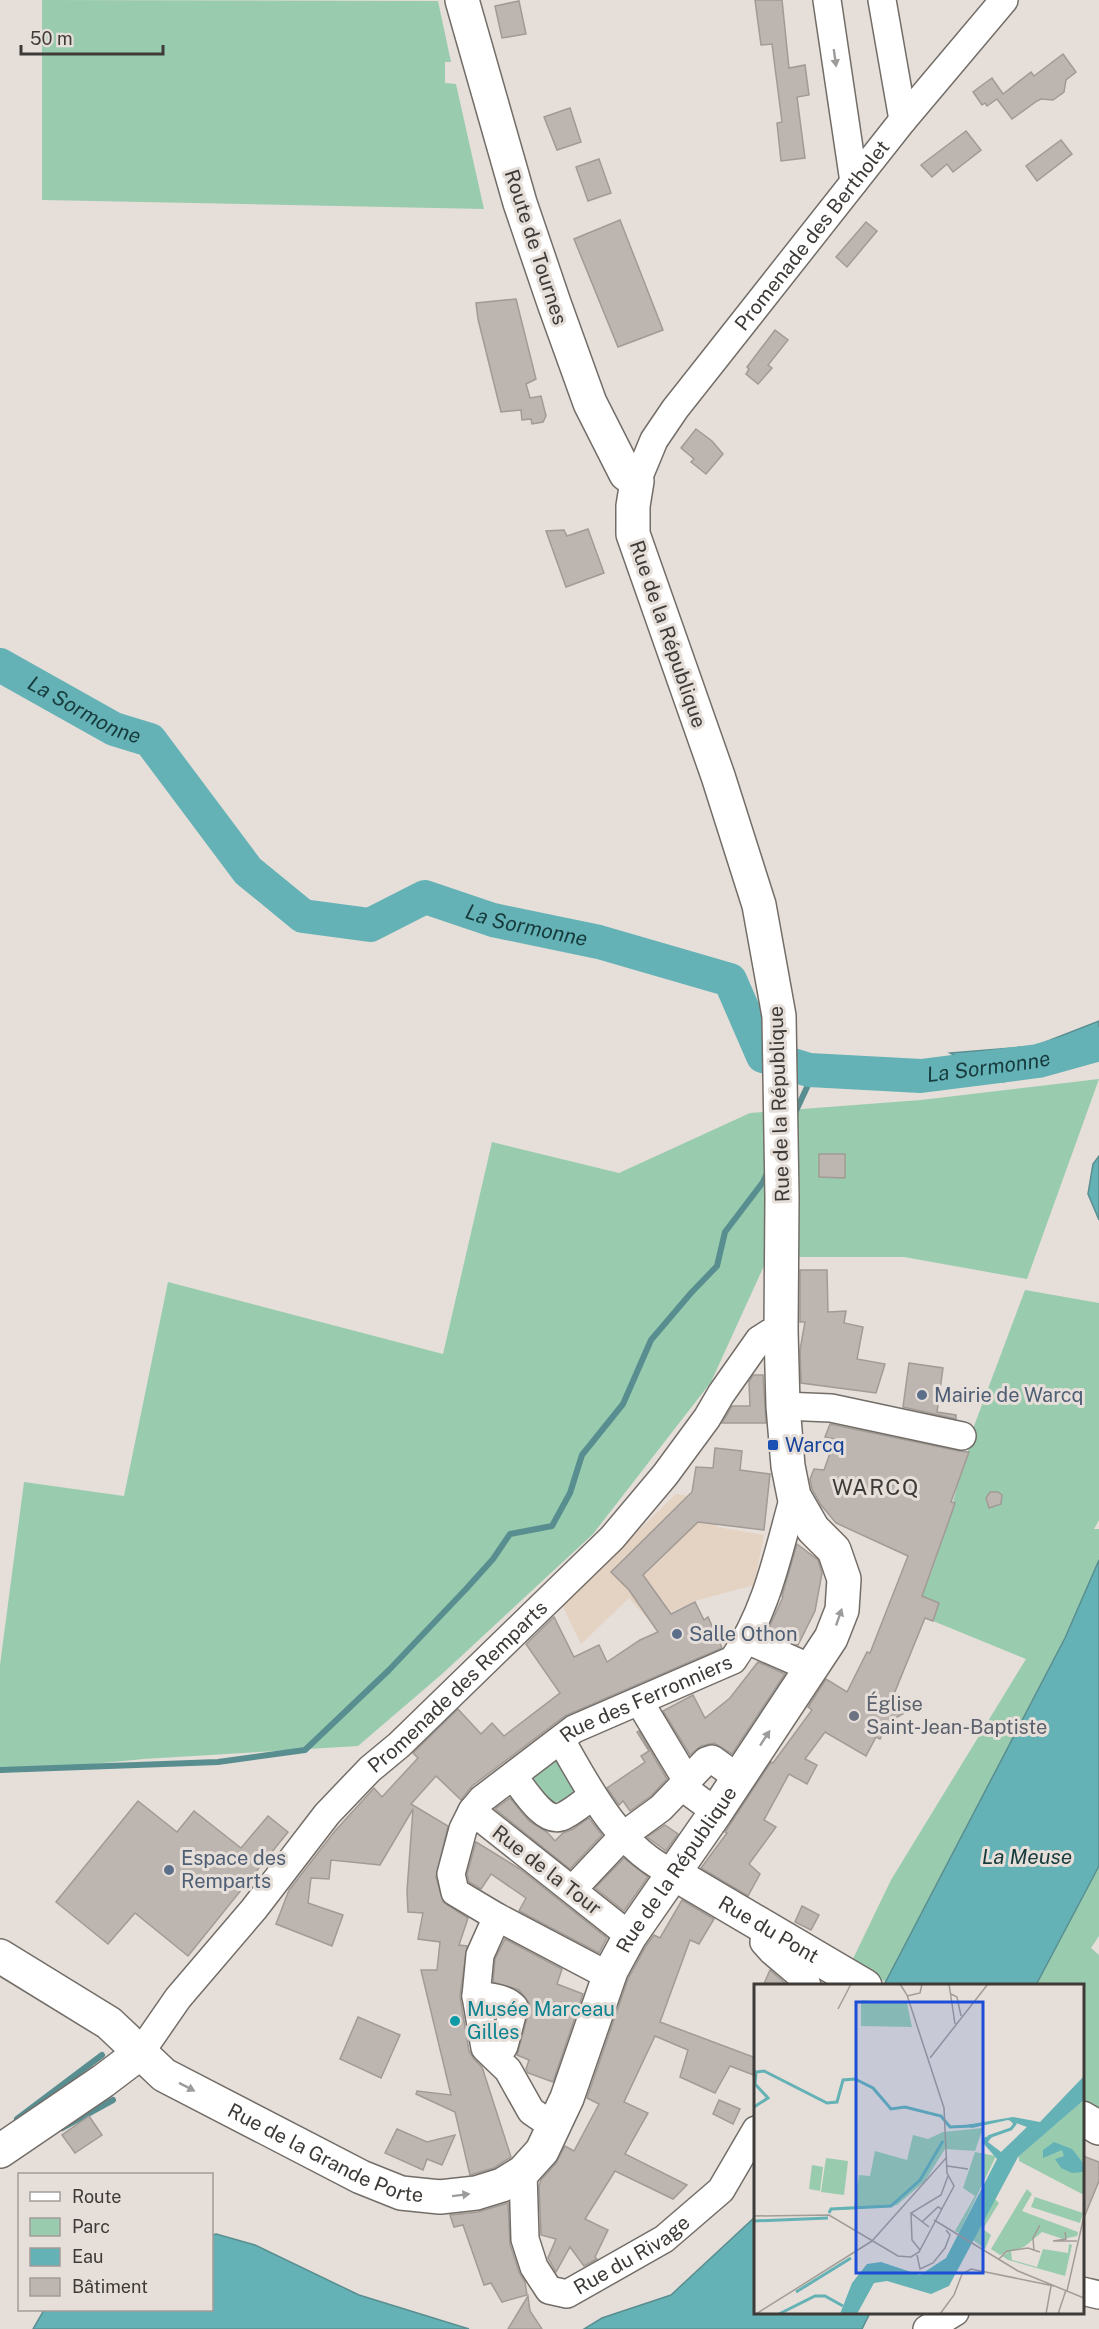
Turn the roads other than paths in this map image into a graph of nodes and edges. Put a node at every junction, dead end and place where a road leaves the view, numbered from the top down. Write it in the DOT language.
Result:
graph roads {
  1 [pos="462,0"];
  2 [pos="827,0"];
  3 [pos="882,0"];
  4 [pos="1004,0"];
  5 [pos="903,120"];
  6 [pos="854,182"];
  7 [pos="637,481"];
  8 [pos="781,1331"];
  9 [pos="783,1406"];
  10 [pos="962,1436"];
  11 [pos="794,1496"];
  12 [pos="747,1640"];
  13 [pos="811,1668"];
  14 [pos="639,1701"];
  15 [pos="561,1740"];
  16 [pos="513,1776"];
  17 [pos="738,1778"];
  18 [pos="686,1784"];
  19 [pos="593,1796"];
  20 [pos="475,1807"];
  21 [pos="716,1812"];
  22 [pos="624,1835"];
  23 [pos="673,1874"];
  24 [pos="573,1889"];
  25 [pos="497,1917"];
  26 [pos="766,1928"];
  27 [pos="630,1936"];
  28 [pos="0,1956"];
  29 [pos="609,1976"];
  30 [pos="806,1984"];
  31 [pos="863,1984"];
  32 [pos="476,1996"];
  33 [pos="140,2053"];
  34 [pos="496,2058"];
  35 [pos="1084,2119"];
  36 [pos="554,2126"];
  37 [pos="1099,2128"];
  38 [pos="754,2133"];
  39 [pos="0,2151"];
  40 [pos="523,2172"];
  41 [pos="1084,2291"];
  42 [pos="1099,2295"];
  43 [pos="953,2314"];
  44 [pos="927,2329"];
  1 -- 7 [label="main road, Route de Tournes"];
  2 -- 6 [label="street, one-way"];
  3 -- 5 [label="street"];
  4 -- 5 [label="street, Promenade des Bertholet"];
  5 -- 6 [label="street, Promenade des Bertholet"];
  6 -- 7 [label="street, Promenade des Bertholet"];
  7 -- 8 [label="main road, Rue de la République"];
  8 -- 9 [label="main road, Rue de la République"];
  8 -- 33 [label="street, Promenade des Remparts"];
  9 -- 10 [label="street"];
  9 -- 11 [label="main road, Rue de la République"];
  11 -- 12 [label="street, Rue des Ferronniers"];
  13 -- 11 [label="main road, Rue de la République, one-way"];
  12 -- 13 [label="street"];
  12 -- 14 [label="street, Rue des Ferronniers"];
  17 -- 13 [label="main road, Rue de la République, one-way"];
  14 -- 15 [label="street, Rue des Ferronniers"];
  14 -- 18 [label="street"];
  15 -- 16 [label="street, Rue des Ferronniers"];
  15 -- 19 [label="street"];
  16 -- 19 [label="street"];
  16 -- 20 [label="street, Rue des Ferronniers"];
  17 -- 18 [label="street"];
  17 -- 21 [label="main road, Rue de la République"];
  18 -- 21 [label="street"];
  18 -- 22 [label="street"];
  19 -- 22 [label="street"];
  20 -- 24 [label="street, Rue de la Tour"];
  20 -- 25 [label="street"];
  21 -- 23 [label="main road, Rue de la République"];
  22 -- 23 [label="street"];
  22 -- 24 [label="street"];
  23 -- 26 [label="main road, Rue du Pont"];
  23 -- 27 [label="main road, Rue de la République"];
  24 -- 27 [label="street, Rue de la Tour"];
  25 -- 29 [label="street"];
  25 -- 32 [label="street"];
  26 -- 30 [label="street"];
  26 -- 31 [label="main road, Rue du Pont"];
  27 -- 29 [label="main road, Rue de la République"];
  28 -- 33 [label="main road, Rue de la Grande Porte"];
  29 -- 36 [label="main road, Rue de la République"];
  32 -- 34 [label="street"];
  32 -- 34 [label="street"];
  33 -- 39 [label="main road"];
  33 -- 40 [label="main road, Rue de la Grande Porte, one-way"];
  34 -- 36 [label="street"];
  35 -- 37 [label="main road"];
  36 -- 40 [label="main road, Rue de la Grande Porte"];
  38 -- 40 [label="street, Rue du Rivage"];
  41 -- 42 [label="street"];
  43 -- 44 [label="street"];
}
